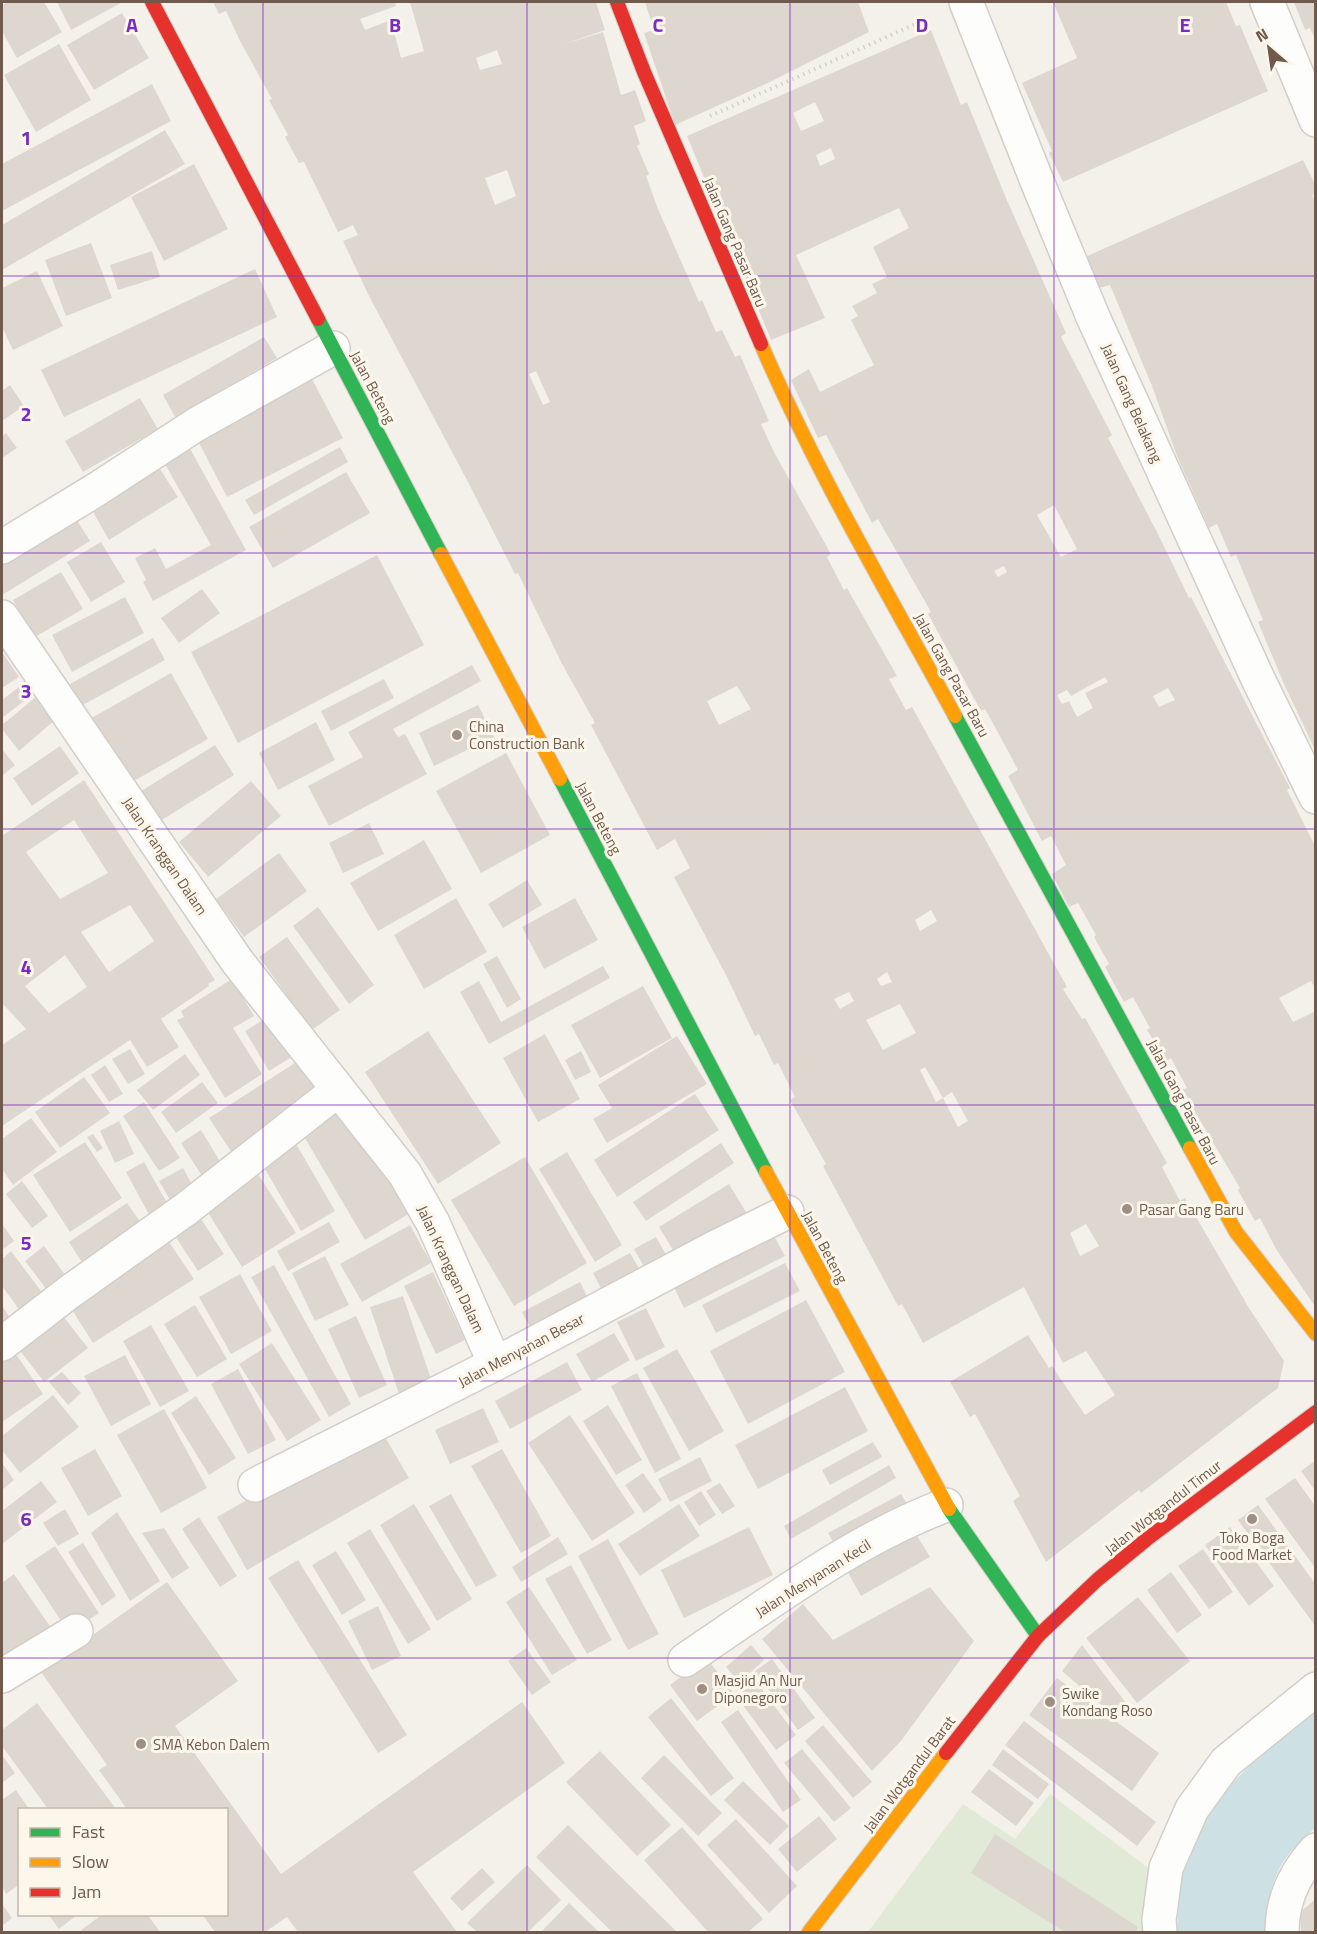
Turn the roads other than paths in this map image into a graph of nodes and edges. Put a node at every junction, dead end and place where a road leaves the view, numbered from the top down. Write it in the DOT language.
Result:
graph roads {
  1 [pos="152,2"];
  2 [pos="617,2"];
  3 [pos="966,2"];
  4 [pos="1268,2"];
  5 [pos="1316,120"];
  6 [pos="333,348"];
  7 [pos="2,547"];
  8 [pos="2,616"];
  9 [pos="1316,797"];
  10 [pos="338,1090"];
  11 [pos="787,1212"];
  12 [pos="1316,1334"];
  13 [pos="2,1344"];
  14 [pos="495,1364"];
  15 [pos="1316,1412"];
  16 [pos="255,1485"];
  17 [pos="946,1505"];
  18 [pos="76,1631"];
  19 [pos="1038,1636"];
  20 [pos="685,1660"];
  21 [pos="2,1676"];
  22 [pos="1316,1689"];
  23 [pos="1316,1850"];
  24 [pos="809,1932"];
  25 [pos="1160,1932"];
  26 [pos="1282,1932"];
  1 -- 6 [label="street, Jalan Beteng"];
  2 -- 12 [label="street, Jalan Gang Pasar Baru"];
  3 -- 9 [label="street, Jalan Gang Belakang"];
  4 -- 5 [label="street"];
  6 -- 7 [label="street"];
  6 -- 11 [label="street, Jalan Beteng"];
  8 -- 10 [label="street, Jalan Kranggan Dalam"];
  10 -- 13 [label="street"];
  10 -- 14 [label="street, Jalan Kranggan Dalam"];
  11 -- 14 [label="street, Jalan Menyanan Besar"];
  11 -- 17 [label="street, Jalan Beteng"];
  14 -- 16 [label="street, Jalan Menyanan Besar"];
  15 -- 19 [label="street, Jalan Wotgandul Timur"];
  17 -- 19 [label="street, Jalan Beteng"];
  17 -- 20 [label="street, Jalan Menyanan Kecil"];
  18 -- 21 [label="street"];
  19 -- 24 [label="street, Jalan Wotgandul Barat"];
  22 -- 25 [label="street"];
  23 -- 26 [label="street"];
}
